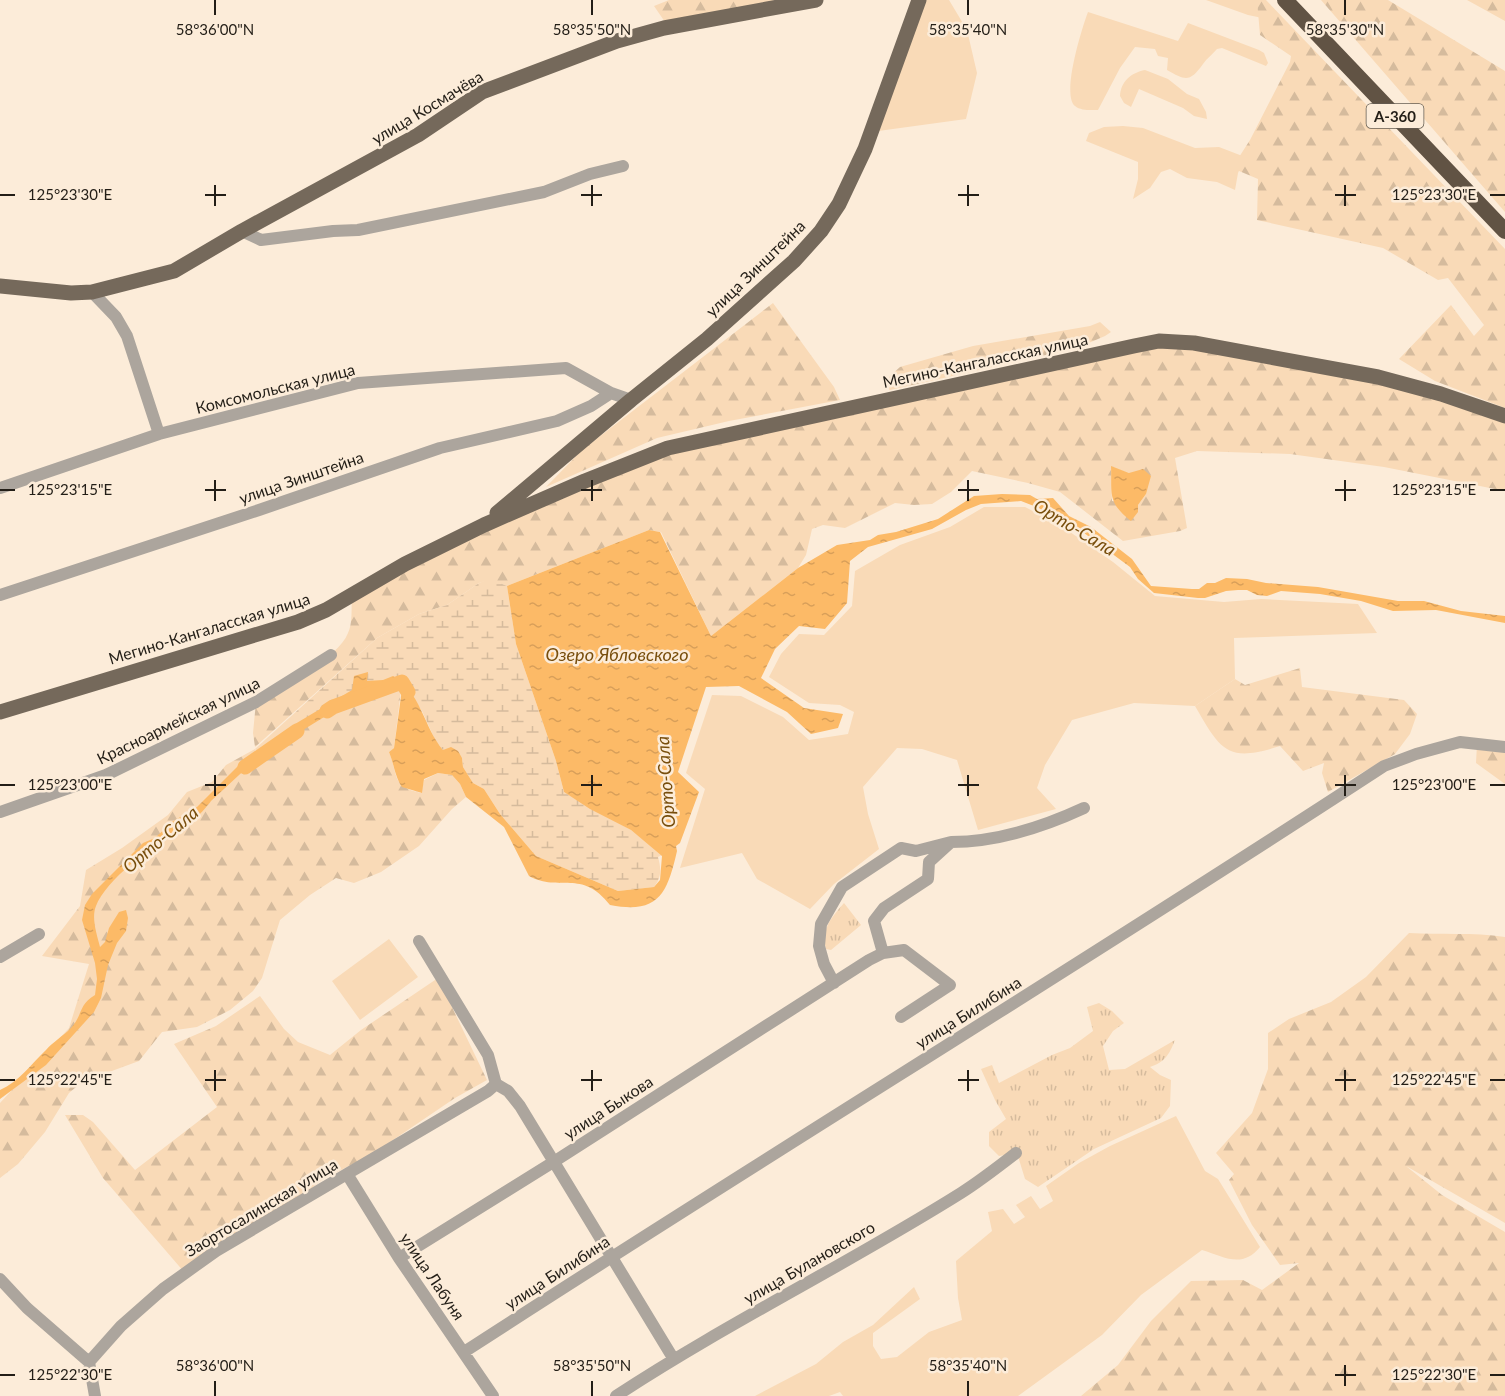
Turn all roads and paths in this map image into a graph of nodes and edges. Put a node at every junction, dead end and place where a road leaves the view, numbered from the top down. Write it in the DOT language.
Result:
graph roads {
  1 [pos="816,0"];
  2 [pos="919,0"];
  3 [pos="1285,0"];
  4 [pos="623,166"];
  5 [pos="242,231"];
  6 [pos="1505,231"];
  7 [pos="0,285"];
  8 [pos="92,292"];
  9 [pos="611,393"];
  10 [pos="631,400"];
  11 [pos="1505,416"];
  12 [pos="159,434"];
  13 [pos="0,488"];
  14 [pos="484,525"];
  15 [pos="0,595"];
  16 [pos="331,656"];
  17 [pos="0,712"];
  18 [pos="1505,747"];
  19 [pos="1084,808"];
  20 [pos="0,812"];
  21 [pos="951,842"];
  22 [pos="39,934"];
  23 [pos="419,941"];
  24 [pos="883,953"];
  25 [pos="0,957"];
  26 [pos="834,983"];
  27 [pos="901,1017"];
  28 [pos="496,1084"];
  29 [pos="1016,1153"];
  30 [pos="555,1161"];
  31 [pos="347,1174"];
  32 [pos="612,1256"];
  33 [pos="399,1258"];
  34 [pos="0,1279"];
  35 [pos="464,1352"];
  36 [pos="673,1359"];
  37 [pos="89,1362"];
  38 [pos="95,1396"];
  39 [pos="493,1396"];
  40 [pos="616,1396"];
  1 -- 5 [label="main road, улица Космачёва"];
  2 -- 10 [label="main road, улица Зинштейна"];
  3 -- 6 [label="highway, А-360"];
  4 -- 5 [label="street"];
  5 -- 8 [label="main road, улица Космачёва"];
  7 -- 8 [label="main road, улица Космачёва"];
  8 -- 12 [label="street"];
  9 -- 10 [label="street, Комсомольская улица"];
  9 -- 12 [label="street, Комсомольская улица"];
  9 -- 15 [label="street, улица Зинштейна"];
  10 -- 14 [label="main road, Мегино-Кангаласская улица"];
  11 -- 14 [label="main road, Мегино-Кангаласская улица"];
  12 -- 13 [label="street, Комсомольская улица"];
  14 -- 17 [label="main road, Мегино-Кангаласская улица"];
  16 -- 20 [label="street, Красноармейская улица"];
  18 -- 32 [label="street, улица Билибина"];
  19 -- 21 [label="street"];
  21 -- 24 [label="street"];
  21 -- 26 [label="street"];
  22 -- 25 [label="street"];
  23 -- 28 [label="street"];
  24 -- 26 [label="street, улица Быкова"];
  24 -- 27 [label="street"];
  26 -- 30 [label="street, улица Быкова"];
  28 -- 30 [label="street"];
  28 -- 31 [label="street, Заортосалинская улица"];
  29 -- 36 [label="street, улица Булановского"];
  30 -- 32 [label="street"];
  30 -- 33 [label="street, улица Быкова"];
  31 -- 33 [label="street, улица Лабуня"];
  31 -- 37 [label="street, Заортосалинская улица"];
  32 -- 35 [label="street, улица Билибина"];
  32 -- 36 [label="street"];
  33 -- 35 [label="street, улица Лабуня"];
  34 -- 37 [label="street"];
  35 -- 39 [label="street, улица Лабуня"];
  36 -- 40 [label="street, улица Булановского"];
  37 -- 38 [label="street"];
}
